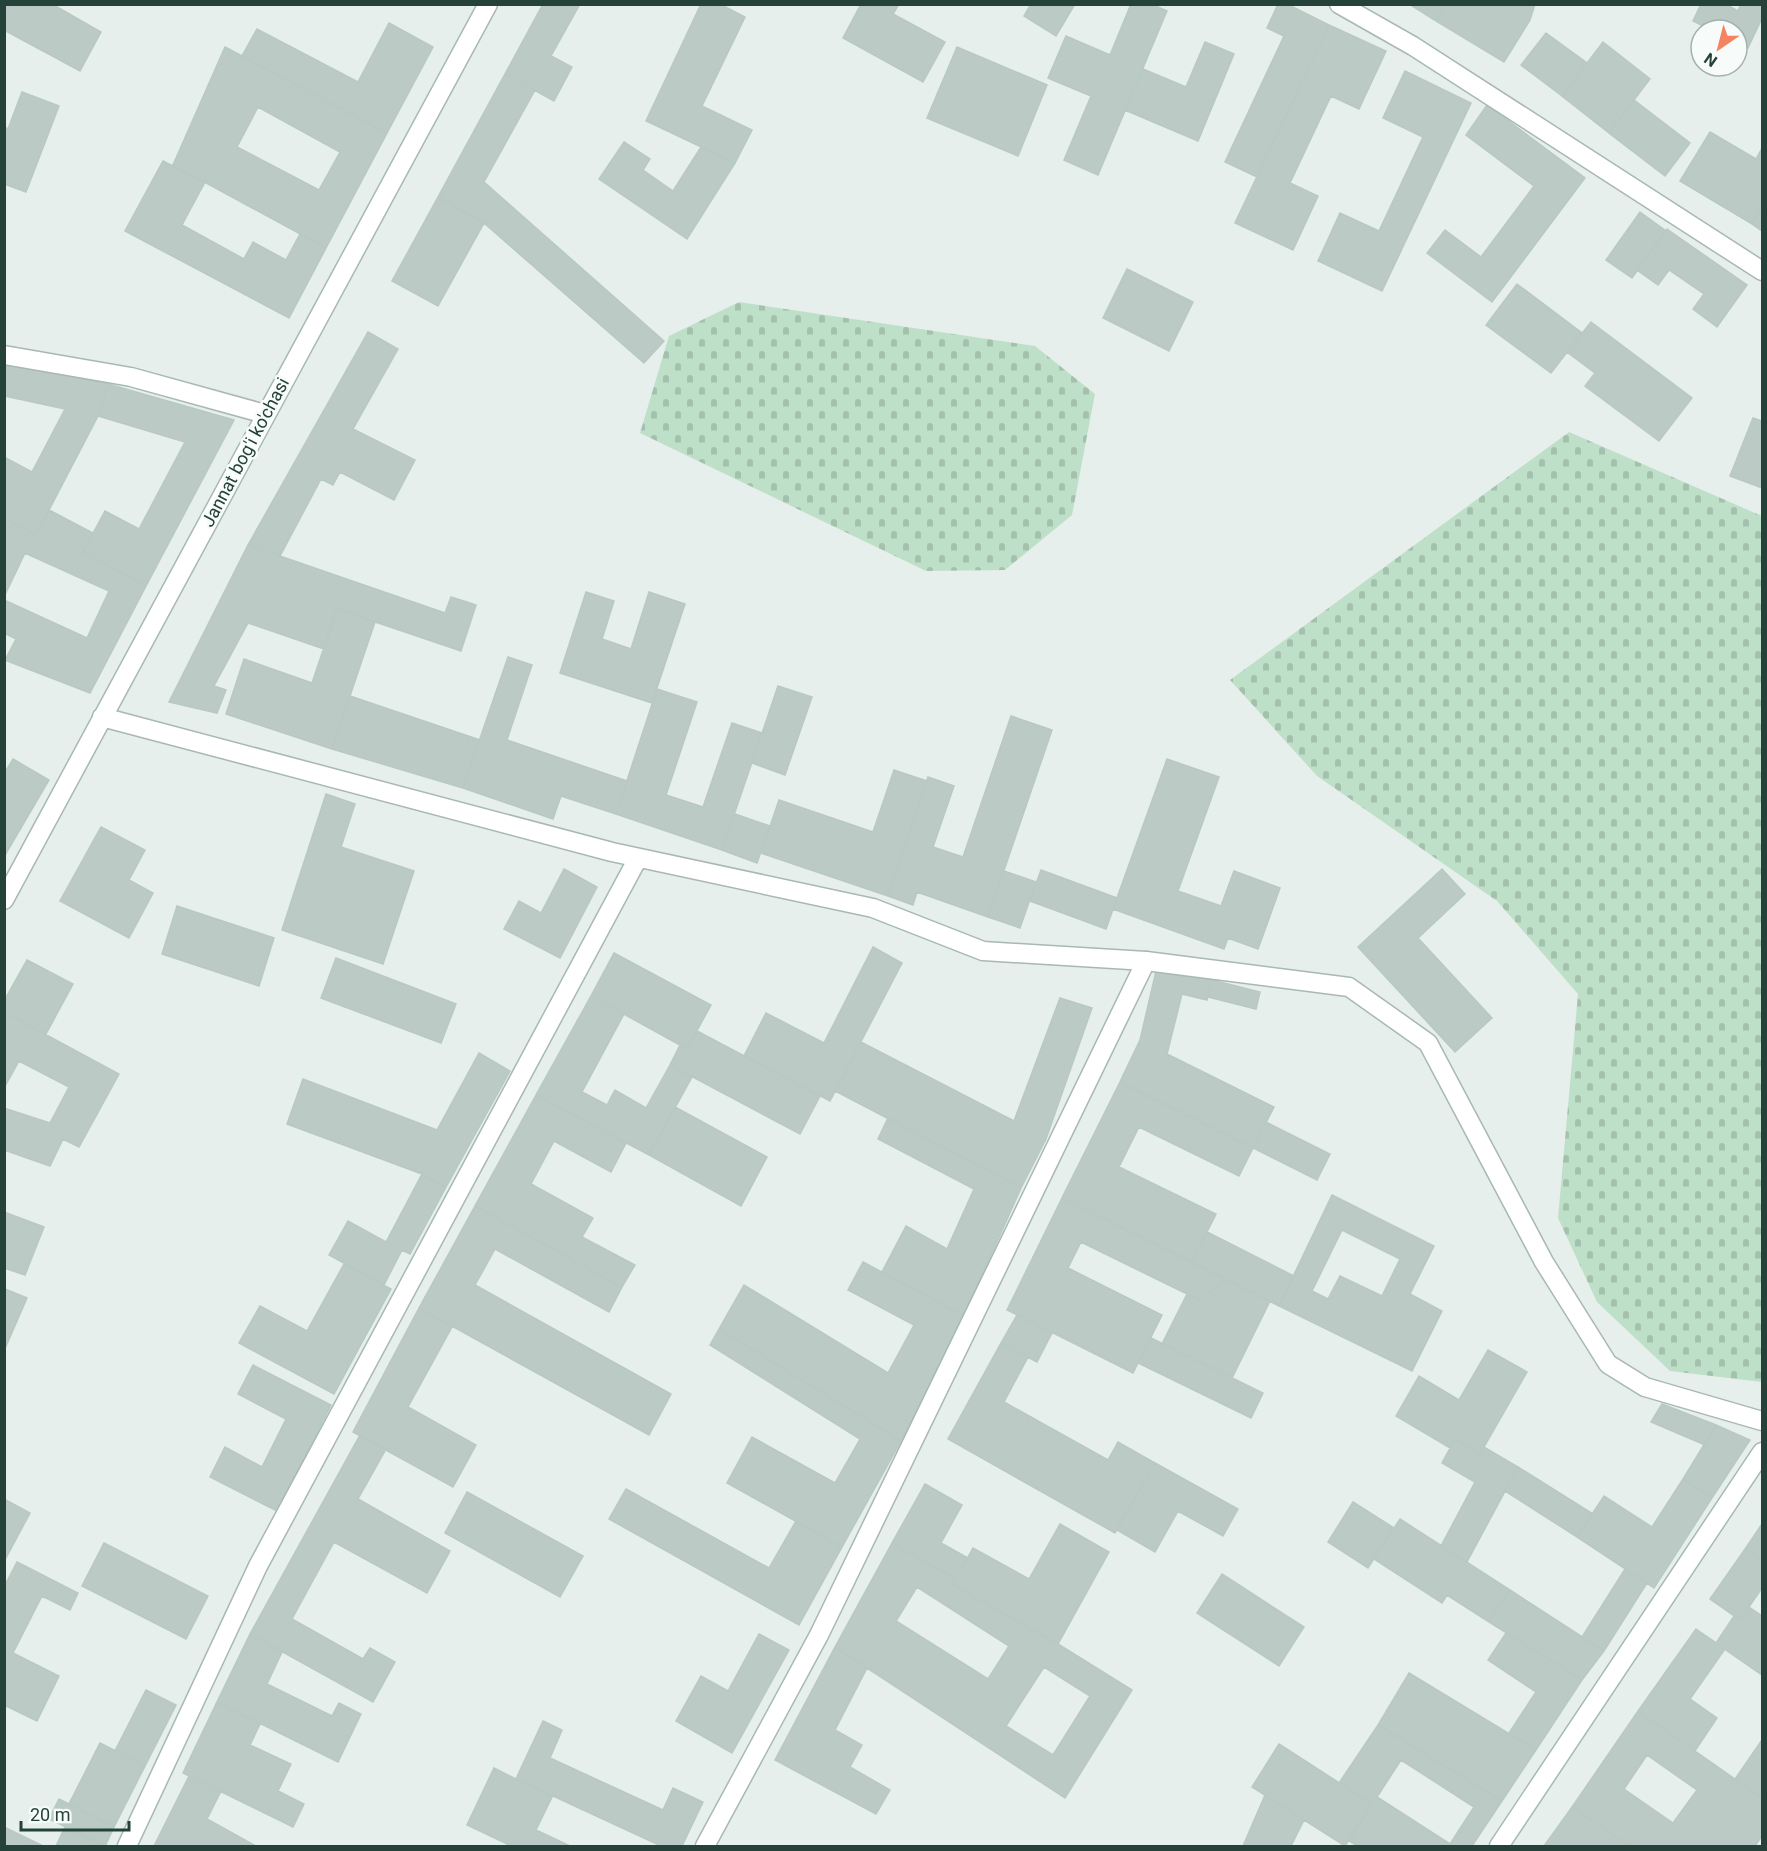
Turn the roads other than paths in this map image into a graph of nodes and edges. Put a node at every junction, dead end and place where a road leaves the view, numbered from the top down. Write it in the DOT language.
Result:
graph roads {
  1 [pos="488,4"];
  2 [pos="1339,4"];
  3 [pos="1762,271"];
  4 [pos="4,355"];
  5 [pos="265,414"];
  6 [pos="102,717"];
  7 [pos="638,858"];
  8 [pos="4,900"];
  9 [pos="1146,961"];
  10 [pos="1762,1421"];
  11 [pos="1762,1452"];
  12 [pos="127,1846"];
  13 [pos="705,1846"];
  14 [pos="1499,1846"];
  1 -- 5 [label="street, Jannat bog'i ko'chasi"];
  2 -- 3 [label="street"];
  4 -- 5 [label="street"];
  5 -- 6 [label="street, Jannat bog'i ko'chasi"];
  6 -- 7 [label="street"];
  6 -- 8 [label="street, Jannat bog'i ko'chasi"];
  7 -- 9 [label="street"];
  7 -- 12 [label="street"];
  9 -- 10 [label="street"];
  9 -- 13 [label="street"];
  11 -- 14 [label="street"];
}
